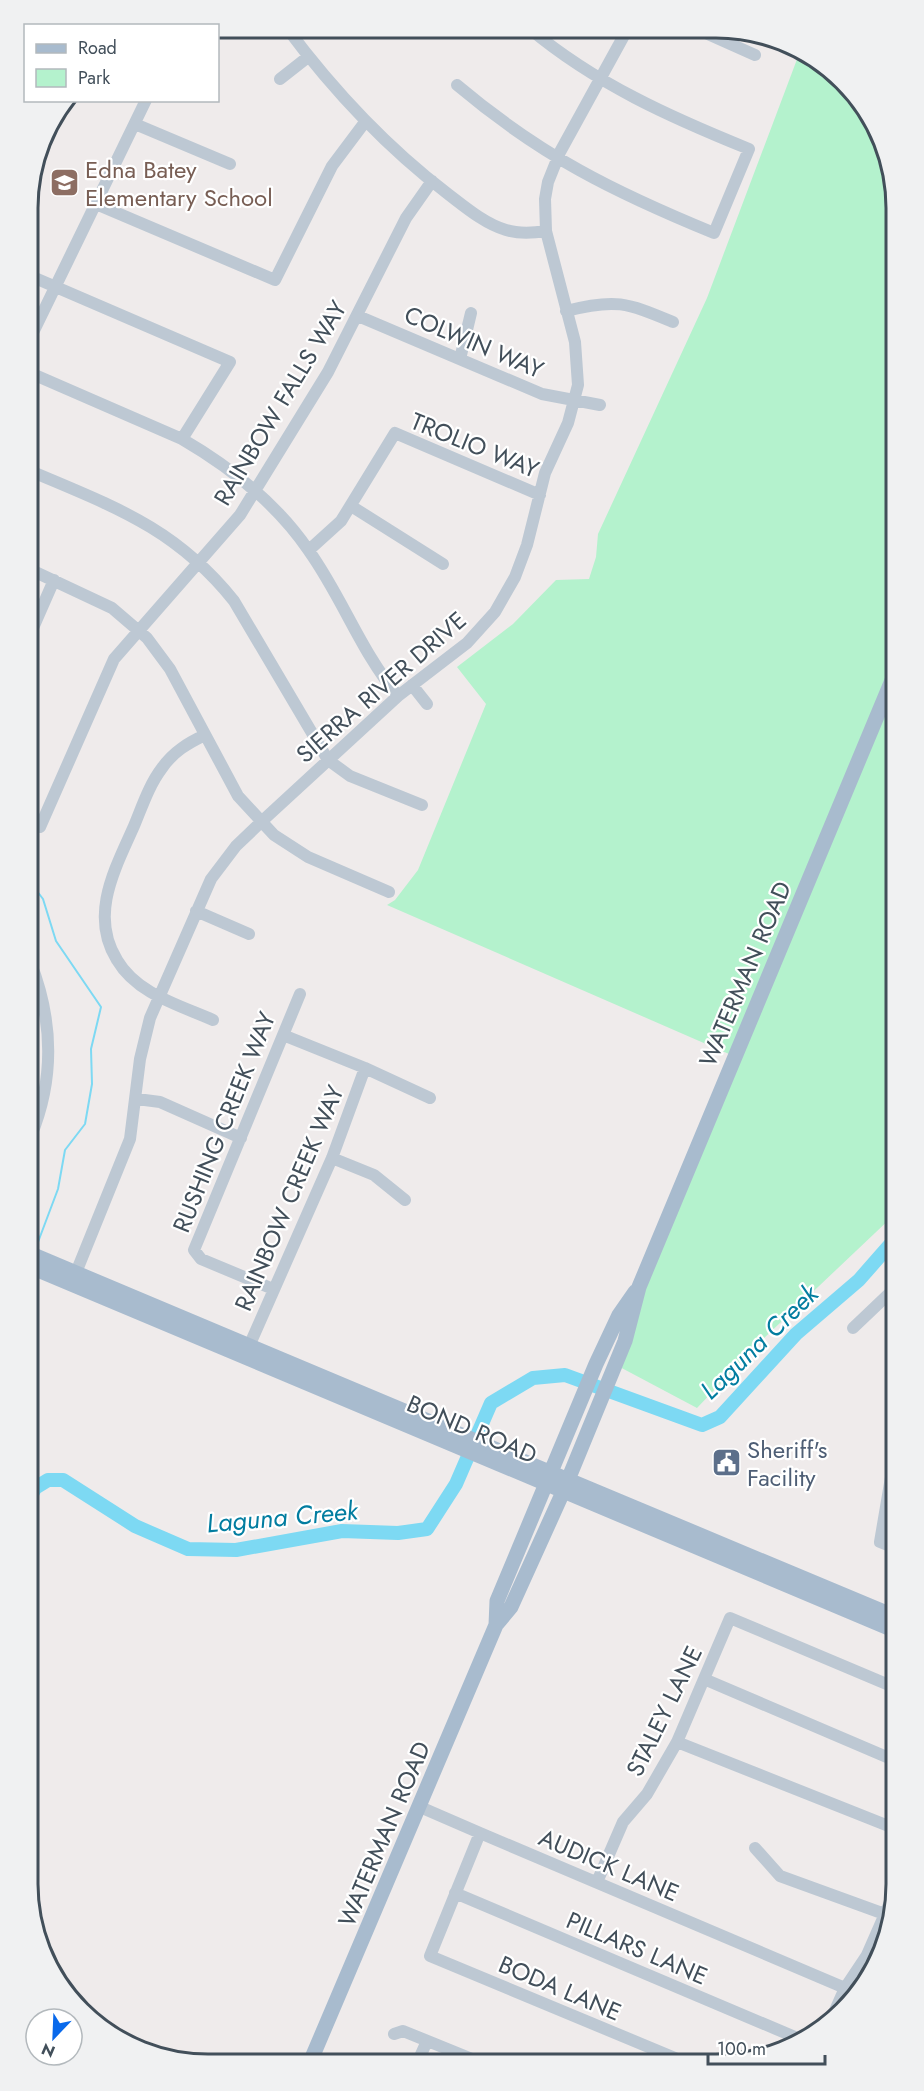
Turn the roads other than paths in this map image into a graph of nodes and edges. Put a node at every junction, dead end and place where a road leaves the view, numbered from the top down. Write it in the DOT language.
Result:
graph roads {
  1 [pos="293,37"];
  2 [pos="541,37"];
  3 [pos="623,37"];
  4 [pos="715,37"];
  5 [pos="755,55"];
  6 [pos="308,57"];
  7 [pos="280,79"];
  8 [pos="600,80"];
  9 [pos="457,85"];
  10 [pos="145,102"];
  11 [pos="365,122"];
  12 [pos="135,124"];
  13 [pos="556,159"];
  14 [pos="230,165"];
  15 [pos="432,181"];
  16 [pos="96,204"];
  17 [pos="546,231"];
  18 [pos="38,279"];
  19 [pos="55,287"];
  20 [pos="566,311"];
  21 [pos="471,313"];
  22 [pos="358,316"];
  23 [pos="38,322"];
  24 [pos="673,322"];
  25 [pos="460,359"];
  26 [pos="38,376"];
  27 [pos="575,401"];
  28 [pos="600,405"];
  29 [pos="182,439"];
  30 [pos="38,474"];
  31 [pos="255,492"];
  32 [pos="540,495"];
  33 [pos="351,506"];
  34 [pos="309,550"];
  35 [pos="199,562"];
  36 [pos="443,564"];
  37 [pos="38,573"];
  38 [pos="54,580"];
  39 [pos="38,618"];
  40 [pos="138,629"];
  41 [pos="412,685"];
  42 [pos="886,692"];
  43 [pos="398,696"];
  44 [pos="427,704"];
  45 [pos="205,735"];
  46 [pos="328,760"];
  47 [pos="422,805"];
  48 [pos="260,823"];
  49 [pos="38,826"];
  50 [pos="389,892"];
  51 [pos="196,911"];
  52 [pos="249,934"];
  53 [pos="38,983"];
  54 [pos="300,994"];
  55 [pos="159,997"];
  56 [pos="213,1020"];
  57 [pos="283,1035"];
  58 [pos="365,1068"];
  59 [pos="136,1098"];
  60 [pos="430,1098"];
  61 [pos="37,1118"];
  62 [pos="241,1138"];
  63 [pos="332,1158"];
  64 [pos="405,1200"];
  65 [pos="37,1259"];
  66 [pos="37,1268"];
  67 [pos="50,1269"];
  68 [pos="74,1278"];
  69 [pos="639,1287"];
  70 [pos="273,1289"];
  71 [pos="886,1297"];
  72 [pos="160,1321"];
  73 [pos="853,1328"];
  74 [pos="250,1344"];
  75 [pos="458,1440"];
  76 [pos="549,1480"];
  77 [pos="565,1486"];
  78 [pos="886,1507"];
  79 [pos="886,1544"];
  80 [pos="886,1613"];
  81 [pos="496,1625"];
  82 [pos="886,1627"];
  83 [pos="704,1678"];
  84 [pos="886,1684"];
  85 [pos="677,1742"];
  86 [pos="886,1757"];
  87 [pos="420,1807"];
  88 [pos="886,1824"];
  89 [pos="480,1833"];
  90 [pos="755,1848"];
  91 [pos="597,1882"];
  92 [pos="455,1893"];
  93 [pos="883,1914"];
  94 [pos="865,1966"];
  95 [pos="845,1988"];
  96 [pos="839,2002"];
  97 [pos="394,2034"];
  98 [pos="792,2036"];
  99 [pos="427,2041"];
  100 [pos="314,2054"];
  101 [pos="421,2054"];
  102 [pos="460,2054"];
  103 [pos="665,2054"];
  1 -- 6 [label="street"];
  2 -- 8 [label="street"];
  3 -- 8 [label="street, SIERRA RIVER DRIVE"];
  4 -- 5 [label="street"];
  6 -- 7 [label="street"];
  6 -- 11 [label="street"];
  8 -- 13 [label="street, SIERRA RIVER DRIVE"];
  8 -- 13 [label="street"];
  9 -- 13 [label="street"];
  10 -- 12 [label="street"];
  11 -- 15 [label="street"];
  11 -- 16 [label="street"];
  12 -- 14 [label="street"];
  12 -- 16 [label="street"];
  13 -- 17 [label="street, SIERRA RIVER DRIVE"];
  15 -- 17 [label="street"];
  15 -- 22 [label="street, RAINBOW FALLS WAY"];
  16 -- 19 [label="street"];
  17 -- 20 [label="street, SIERRA RIVER DRIVE"];
  18 -- 19 [label="street"];
  19 -- 23 [label="street"];
  19 -- 29 [label="street"];
  20 -- 24 [label="street"];
  20 -- 27 [label="street, SIERRA RIVER DRIVE"];
  21 -- 25 [label="street"];
  22 -- 25 [label="street, COLWIN WAY"];
  22 -- 31 [label="street, RAINBOW FALLS WAY"];
  25 -- 27 [label="street, COLWIN WAY"];
  26 -- 29 [label="street"];
  27 -- 28 [label="street, COLWIN WAY"];
  27 -- 32 [label="street, SIERRA RIVER DRIVE"];
  29 -- 31 [label="street"];
  30 -- 35 [label="street"];
  31 -- 34 [label="street"];
  31 -- 35 [label="street, RAINBOW FALLS WAY"];
  32 -- 33 [label="street, TROLIO WAY"];
  32 -- 41 [label="street, SIERRA RIVER DRIVE"];
  33 -- 34 [label="street, TROLIO WAY"];
  33 -- 36 [label="street"];
  34 -- 43 [label="street"];
  35 -- 40 [label="street, RAINBOW FALLS WAY"];
  35 -- 46 [label="street"];
  37 -- 38 [label="street"];
  38 -- 39 [label="street"];
  38 -- 40 [label="street"];
  40 -- 45 [label="street"];
  40 -- 49 [label="street, RAINBOW FALLS WAY"];
  41 -- 43 [label="street, SIERRA RIVER DRIVE"];
  41 -- 44 [label="street"];
  42 -- 69 [label="main road, WATERMAN ROAD"];
  43 -- 46 [label="street, SIERRA RIVER DRIVE"];
  45 -- 48 [label="street"];
  45 -- 55 [label="street"];
  46 -- 47 [label="street"];
  46 -- 48 [label="street, SIERRA RIVER DRIVE"];
  48 -- 50 [label="street"];
  48 -- 51 [label="street, SIERRA RIVER DRIVE"];
  51 -- 52 [label="street"];
  51 -- 55 [label="street, SIERRA RIVER DRIVE"];
  53 -- 61 [label="street"];
  54 -- 57 [label="street, RUSHING CREEK WAY"];
  55 -- 56 [label="street"];
  55 -- 59 [label="street, SIERRA RIVER DRIVE"];
  57 -- 58 [label="street"];
  57 -- 62 [label="street, RUSHING CREEK WAY"];
  58 -- 60 [label="street"];
  58 -- 63 [label="street, RAINBOW CREEK WAY"];
  59 -- 62 [label="street"];
  59 -- 68 [label="street, SIERRA RIVER DRIVE"];
  62 -- 70 [label="street, RUSHING CREEK WAY"];
  63 -- 64 [label="street"];
  63 -- 70 [label="street, RAINBOW CREEK WAY"];
  65 -- 67 [label="main road, BOND ROAD"];
  66 -- 67 [label="main road, BOND ROAD"];
  67 -- 68 [label="main road, BOND ROAD"];
  68 -- 72 [label="main road, BOND ROAD"];
  68 -- 74 [label="main road, BOND ROAD"];
  69 -- 76 [label="main road, WATERMAN ROAD"];
  69 -- 77 [label="main road, WATERMAN ROAD"];
  70 -- 74 [label="street, RAINBOW CREEK WAY"];
  71 -- 73 [label="street"];
  72 -- 74 [label="main road"];
  72 -- 75 [label="main road, BOND ROAD"];
  74 -- 75 [label="main road, BOND ROAD"];
  75 -- 76 [label="main road, BOND ROAD"];
  76 -- 77 [label="main road, BOND ROAD"];
  76 -- 81 [label="main road, WATERMAN ROAD"];
  77 -- 80 [label="main road, BOND ROAD"];
  77 -- 81 [label="main road, WATERMAN ROAD"];
  77 -- 82 [label="main road, BOND ROAD"];
  78 -- 79 [label="street"];
  81 -- 87 [label="main road, WATERMAN ROAD"];
  83 -- 84 [label="street, STALEY LANE"];
  83 -- 85 [label="street, STALEY LANE"];
  83 -- 86 [label="street"];
  85 -- 88 [label="street"];
  85 -- 91 [label="street, STALEY LANE"];
  87 -- 89 [label="street, AUDICK LANE"];
  87 -- 100 [label="main road, WATERMAN ROAD"];
  89 -- 91 [label="street, AUDICK LANE"];
  89 -- 92 [label="street"];
  90 -- 93 [label="street"];
  91 -- 95 [label="street, AUDICK LANE"];
  92 -- 98 [label="street, PILLARS LANE"];
  92 -- 103 [label="street, BODA LANE"];
  94 -- 95 [label="street"];
  95 -- 96 [label="street"];
  97 -- 99 [label="street"];
  99 -- 101 [label="street"];
  99 -- 102 [label="street"];
}
